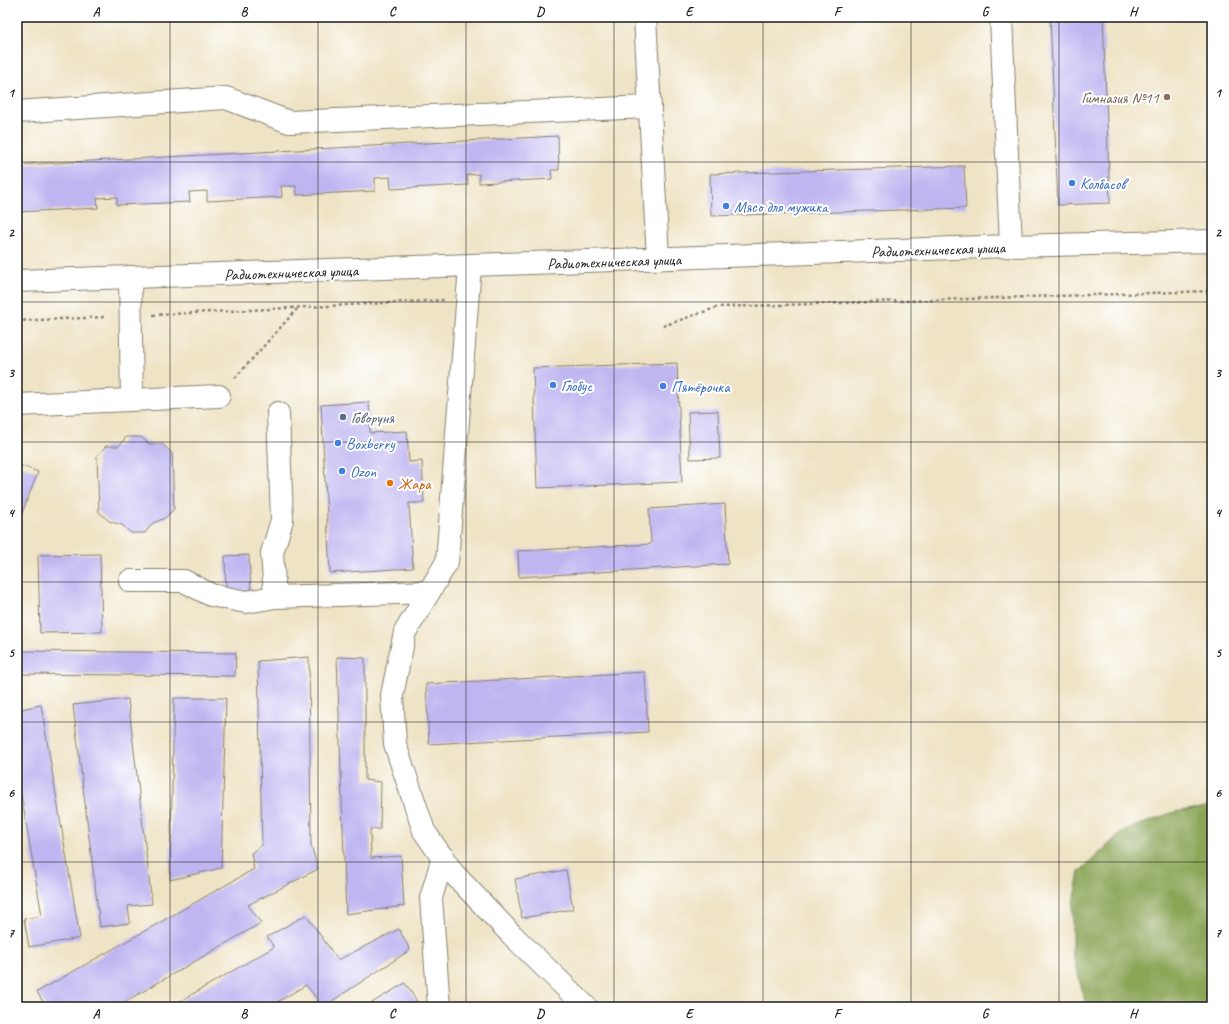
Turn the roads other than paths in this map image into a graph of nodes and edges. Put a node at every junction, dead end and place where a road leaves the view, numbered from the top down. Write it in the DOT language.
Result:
graph roads {
  1 [pos="643,17"];
  2 [pos="1001,17"];
  3 [pos="650,107"];
  4 [pos="17,112"];
  5 [pos="1212,241"];
  6 [pos="1011,246"];
  7 [pos="658,259"];
  8 [pos="470,266"];
  9 [pos="130,278"];
  10 [pos="17,281"];
  11 [pos="218,396"];
  12 [pos="132,400"];
  13 [pos="17,405"];
  14 [pos="278,413"];
  15 [pos="130,581"];
  16 [pos="429,592"];
  17 [pos="274,597"];
  18 [pos="443,857"];
  19 [pos="439,1007"];
  20 [pos="586,1007"];
  1 -- 3 [label="street"];
  2 -- 6 [label="street"];
  3 -- 4 [label="street"];
  3 -- 7 [label="street"];
  5 -- 6 [label="street, Радиотехническая улица"];
  6 -- 7 [label="street, Радиотехническая улица"];
  7 -- 8 [label="street, Радиотехническая улица"];
  8 -- 9 [label="street, Радиотехническая улица"];
  8 -- 16 [label="street"];
  9 -- 10 [label="street, Радиотехническая улица"];
  9 -- 12 [label="street"];
  11 -- 12 [label="street"];
  12 -- 13 [label="street"];
  14 -- 17 [label="street"];
  15 -- 17 [label="street"];
  16 -- 17 [label="street"];
  16 -- 18 [label="street"];
  18 -- 19 [label="street"];
  18 -- 20 [label="street"];
}
